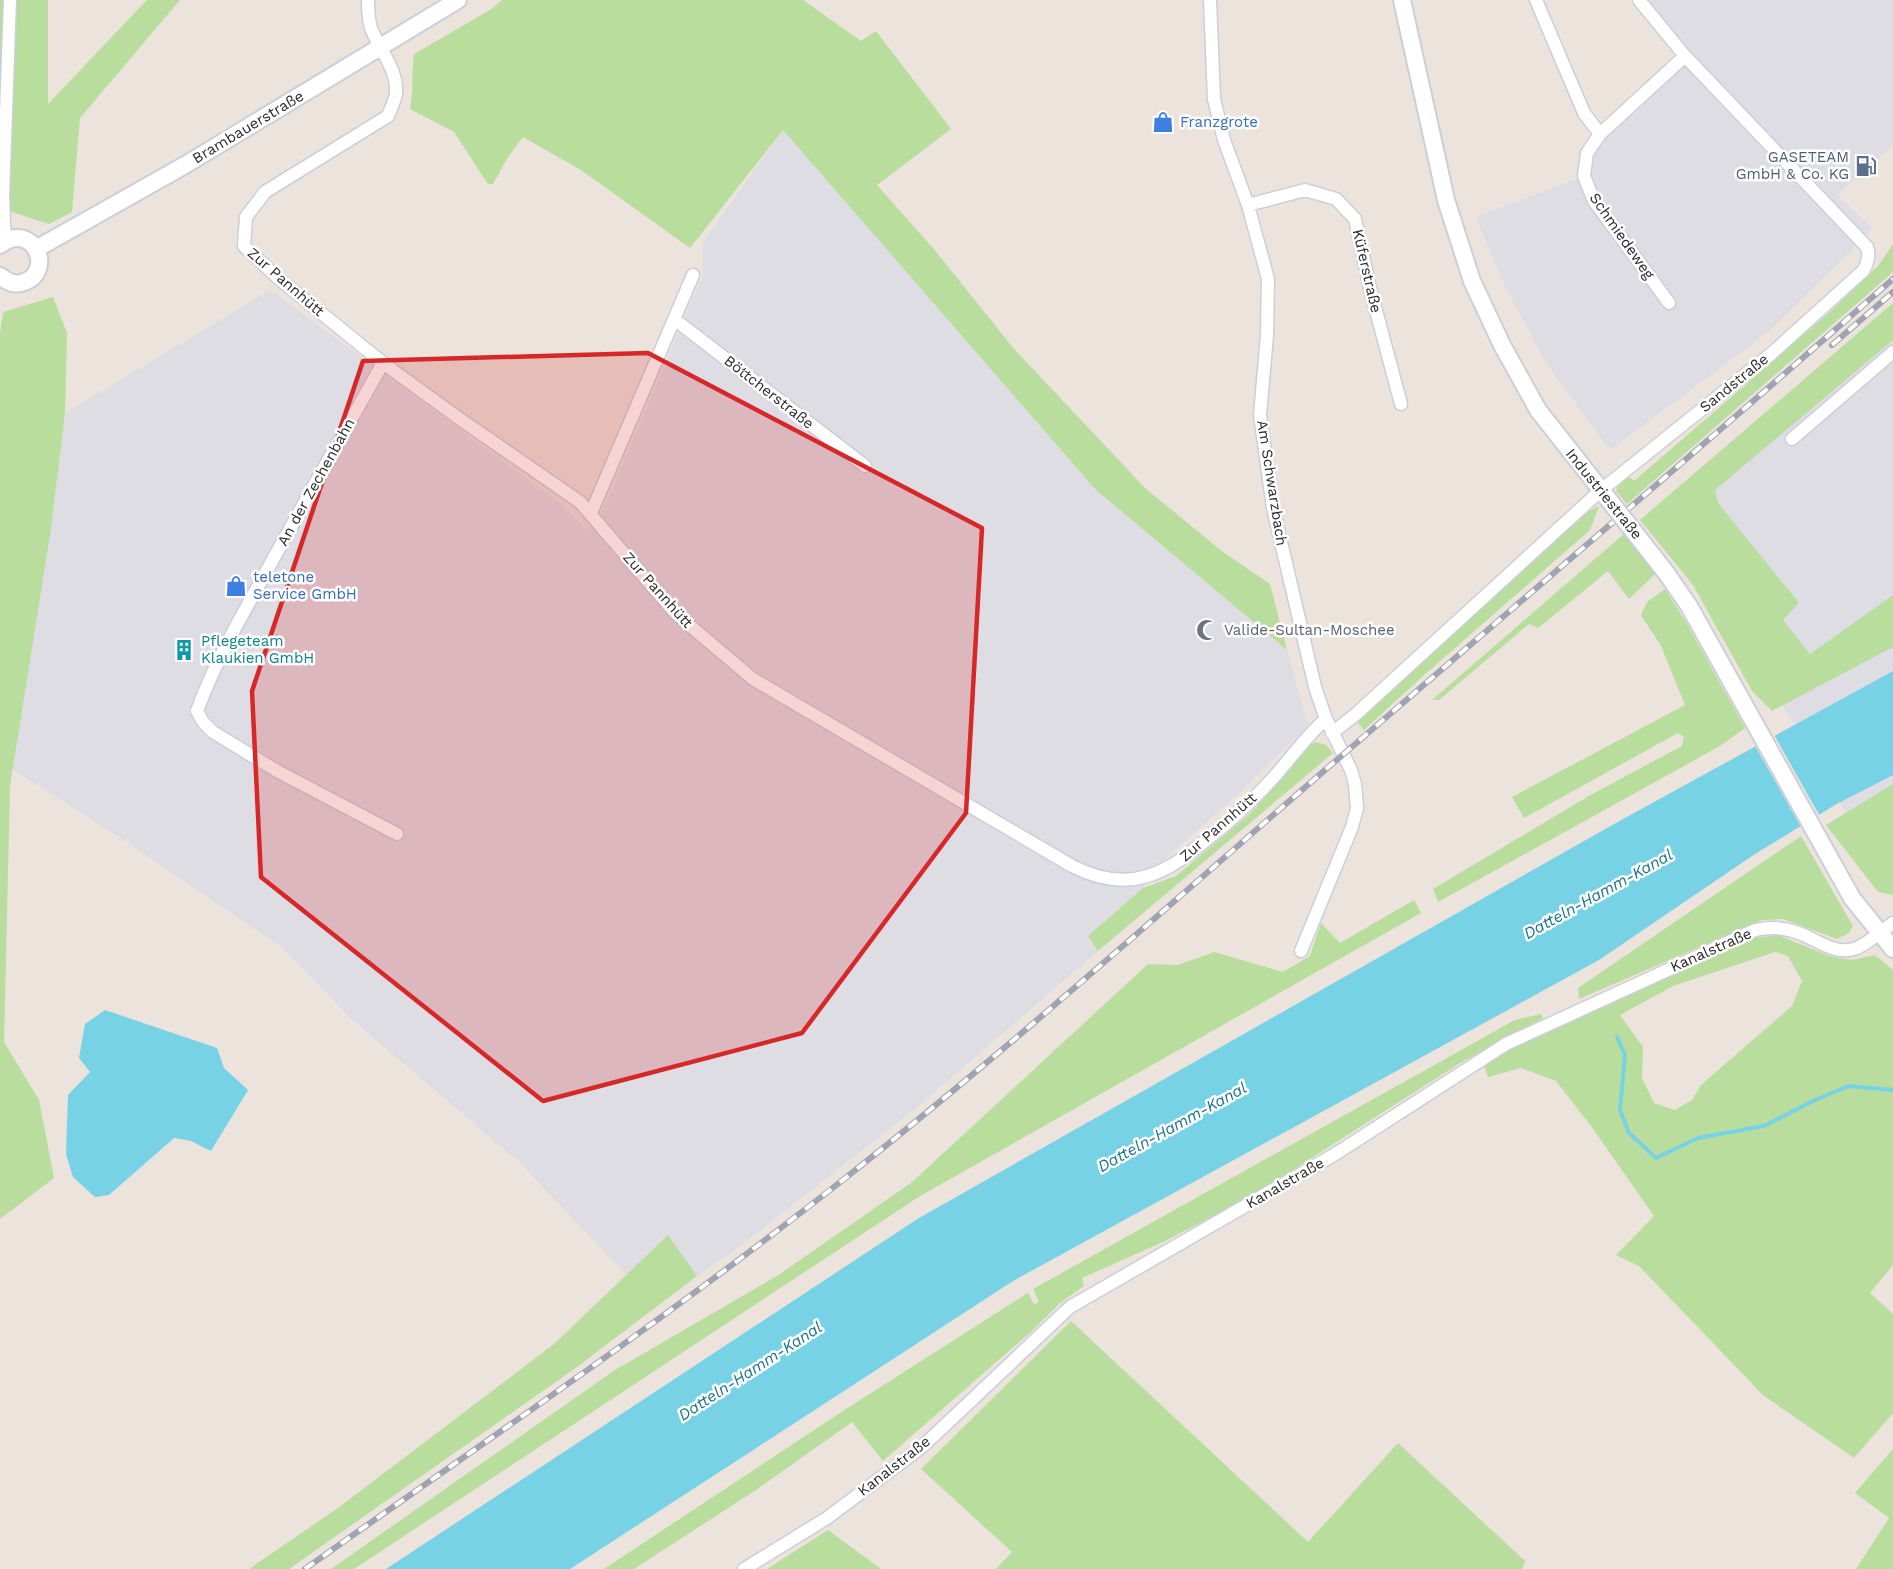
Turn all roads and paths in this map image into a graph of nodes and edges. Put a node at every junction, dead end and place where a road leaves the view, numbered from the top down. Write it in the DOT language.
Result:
graph roads {
  1 [pos="10,0"];
  2 [pos="368,0"];
  3 [pos="458,0"];
  4 [pos="1210,0"];
  5 [pos="1402,0"];
  6 [pos="1536,0"];
  7 [pos="1639,0"];
  8 [pos="382,47"];
  9 [pos="1685,56"];
  10 [pos="1600,134"];
  11 [pos="1248,205"];
  12 [pos="3,243"];
  13 [pos="36,249"];
  14 [pos="693,275"];
  15 [pos="0,276"];
  16 [pos="1669,303"];
  17 [pos="674,318"];
  18 [pos="1893,352"];
  19 [pos="383,363"];
  20 [pos="1401,404"];
  21 [pos="1792,439"];
  22 [pos="865,466"];
  23 [pos="1600,491"];
  24 [pos="591,513"];
  25 [pos="1326,719"];
  26 [pos="1332,733"];
  27 [pos="397,834"];
  28 [pos="1893,923"];
  29 [pos="1879,933"];
  30 [pos="1893,949"];
  31 [pos="1301,951"];
  32 [pos="744,1569"];
  1 -- 12 [label="street"];
  2 -- 8 [label="street"];
  3 -- 8 [label="main road, Brambauerstraße"];
  4 -- 11 [label="street, Am Schwarzbach"];
  5 -- 23 [label="main road, Industriestraße"];
  6 -- 10 [label="street"];
  7 -- 9 [label="street, Sandstraße"];
  8 -- 13 [label="main road, Brambauerstraße"];
  8 -- 19 [label="street, Zur Pannhütt"];
  9 -- 10 [label="street, Schmiedeweg"];
  9 -- 23 [label="street, Sandstraße"];
  10 -- 16 [label="street, Schmiedeweg"];
  11 -- 20 [label="street, Küferstraße"];
  11 -- 25 [label="street, Am Schwarzbach"];
  12 -- 13 [label="main road"];
  13 -- 15 [label="main road"];
  14 -- 17 [label="street"];
  17 -- 22 [label="street, Böttcherstraße"];
  17 -- 24 [label="street"];
  18 -- 21 [label="street"];
  19 -- 24 [label="street, Zur Pannhütt"];
  19 -- 27 [label="street, An der Zechenbahn"];
  23 -- 26 [label="street, Sandstraße"];
  23 -- 29 [label="main road, Industriestraße, bridge"];
  24 -- 25 [label="street, Zur Pannhütt"];
  25 -- 26 [label="street, Am Schwarzbach"];
  26 -- 31 [label="street, Am Schwarzbach"];
  28 -- 29 [label="street, Kanalstraße"];
  29 -- 30 [label="main road, Industriestraße"];
  29 -- 32 [label="street, Kanalstraße"];
}
